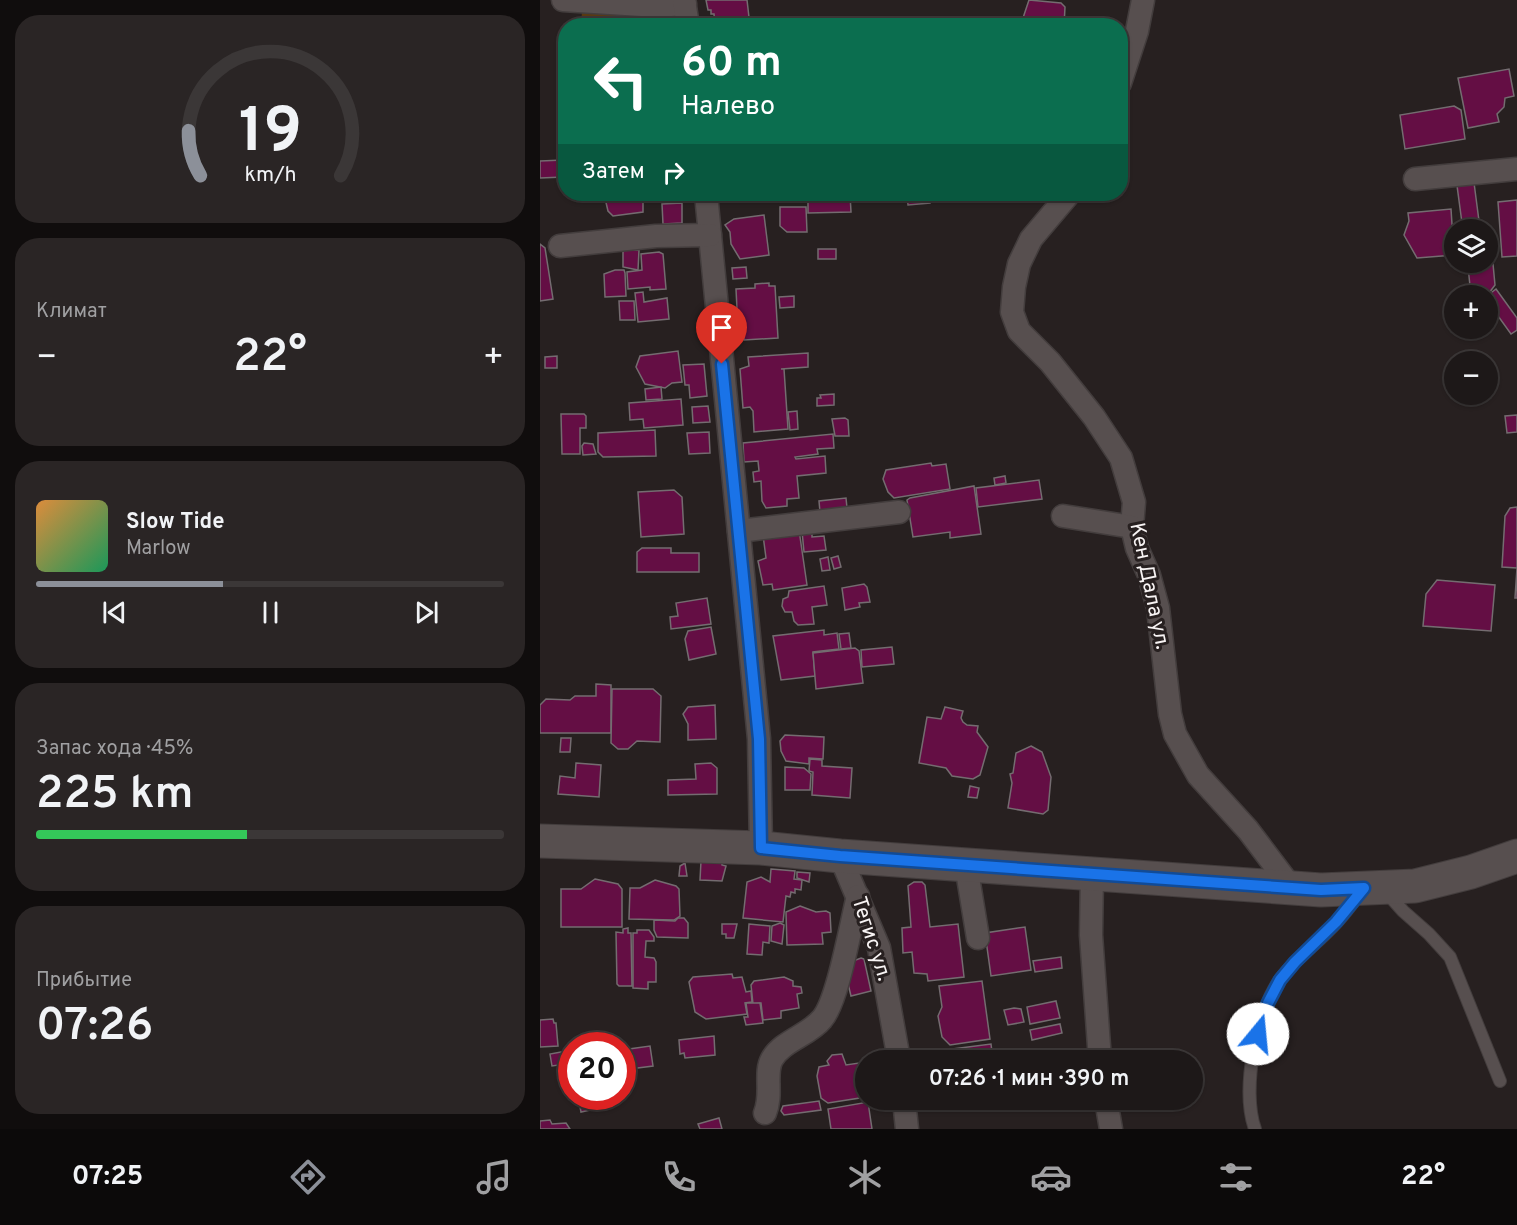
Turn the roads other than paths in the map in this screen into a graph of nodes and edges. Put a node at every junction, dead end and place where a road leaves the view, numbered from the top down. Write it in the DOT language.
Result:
graph roads {
  1 [pos="563,0"];
  2 [pos="1143,0"];
  3 [pos="686,10"];
  4 [pos="1128,39"];
  5 [pos="1517,169"];
  6 [pos="1415,178"];
  7 [pos="707,201"];
  8 [pos="1063,201"];
  9 [pos="710,235"];
  10 [pos="560,246"];
  11 [pos="899,512"];
  12 [pos="1063,516"];
  13 [pos="1132,527"];
  14 [pos="739,531"];
  15 [pos="540,842"];
  16 [pos="761,848"];
  17 [pos="840,856"];
  18 [pos="1517,856"];
  19 [pos="966,865"];
  20 [pos="1092,874"];
  21 [pos="1291,887"];
  22 [pos="1373,888"];
  23 [pos="858,896"];
  24 [pos="978,938"];
  25 [pos="897,1050"];
  26 [pos="1099,1050"];
  27 [pos="1500,1081"];
  28 [pos="905,1110"];
  29 [pos="1108,1110"];
  30 [pos="765,1113"];
  31 [pos="907,1129"];
  32 [pos="1111,1129"];
  33 [pos="1255,1129"];
  1 -- 3 [label="street"];
  2 -- 4 [label="street"];
  5 -- 6 [label="street"];
  7 -- 9 [label="street"];
  8 -- 13 [label="street, Кен Дала ул."];
  9 -- 10 [label="street"];
  9 -- 14 [label="street"];
  11 -- 14 [label="street"];
  12 -- 13 [label="street"];
  13 -- 21 [label="street, Кен Дала ул."];
  14 -- 16 [label="street"];
  15 -- 16 [label="main road"];
  16 -- 17 [label="main road"];
  17 -- 19 [label="main road"];
  17 -- 23 [label="street, Тегис ул."];
  18 -- 22 [label="main road"];
  19 -- 20 [label="main road"];
  19 -- 24 [label="street"];
  20 -- 21 [label="main road"];
  20 -- 26 [label="street"];
  21 -- 22 [label="main road"];
  22 -- 27 [label="lane"];
  22 -- 33 [label="lane"];
  23 -- 25 [label="street, Тегис ул."];
  23 -- 30 [label="street"];
  28 -- 31 [label="street"];
  29 -- 32 [label="street"];
}
